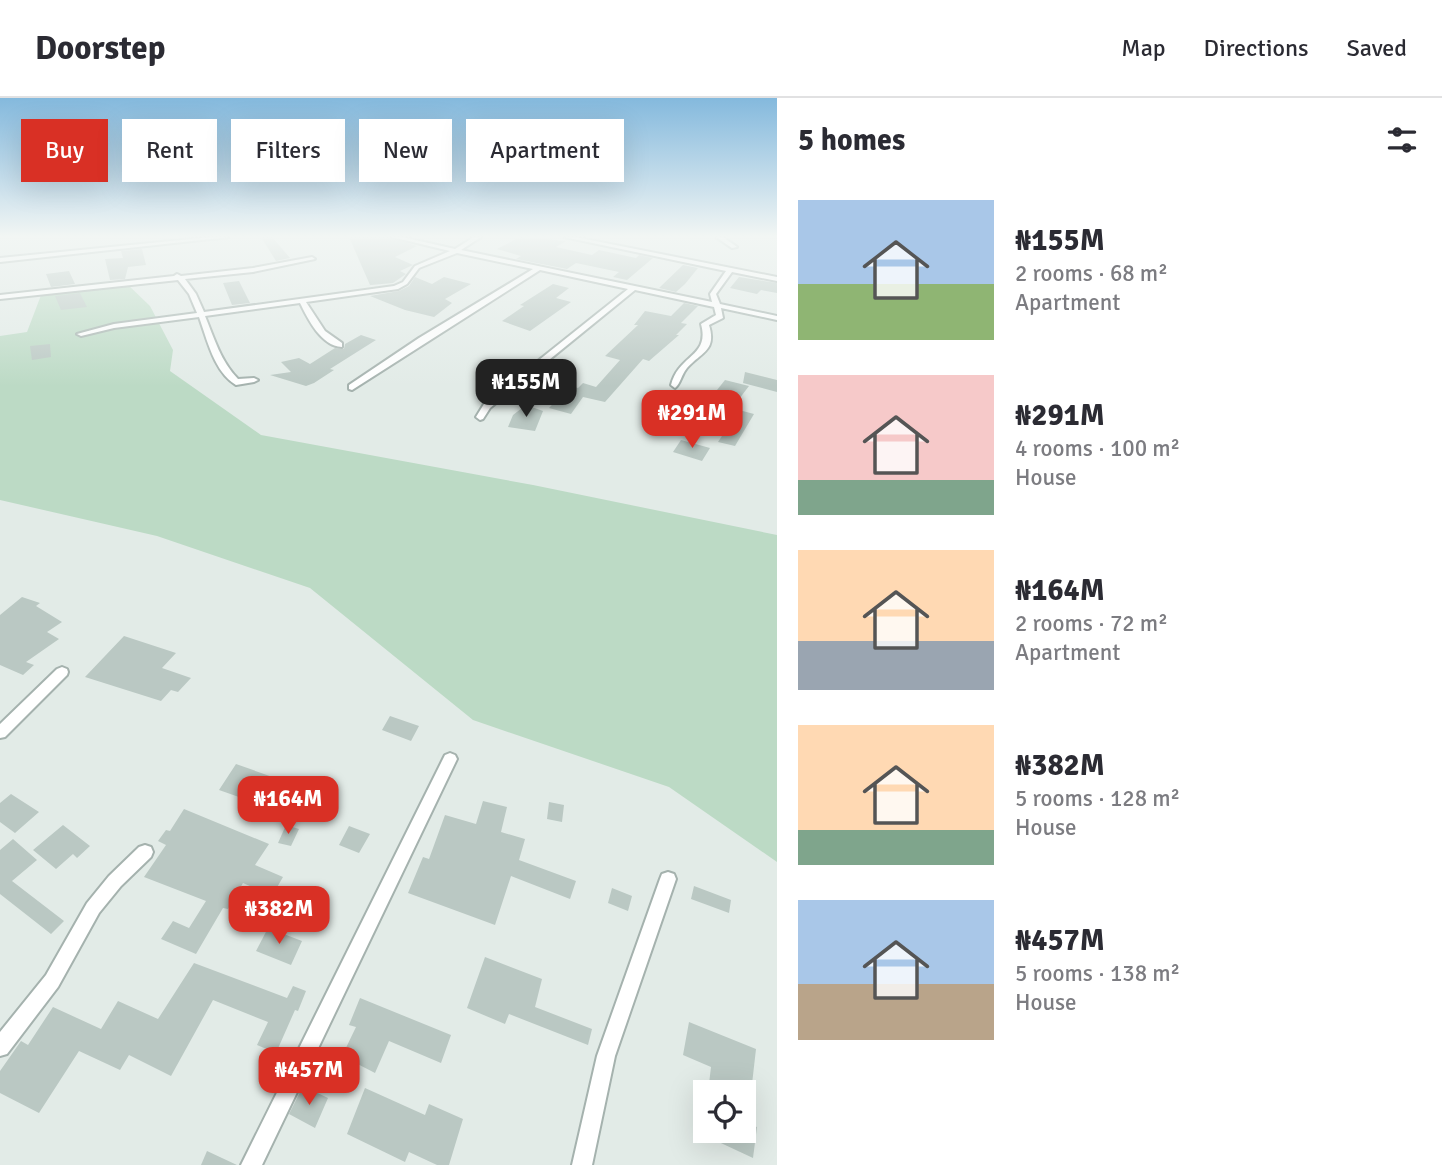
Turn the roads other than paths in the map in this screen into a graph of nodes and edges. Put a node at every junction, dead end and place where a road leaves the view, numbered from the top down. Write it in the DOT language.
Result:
graph roads {
  1 [pos="86,287"];
  2 [pos="189,287"];
  3 [pos="398,287"];
  4 [pos="508,287"];
  5 [pos="628,287"];
  6 [pos="716,287"];
  7 [pos="634,288"];
  8 [pos="0,297"];
  9 [pos="302,301"];
  10 [pos="718,306"];
  11 [pos="202,315"];
  12 [pos="777,318"];
  13 [pos="81,334"];
  14 [pos="339,345"];
  15 [pos="254,380"];
  16 [pos="675,385"];
  17 [pos="352,387"];
  18 [pos="480,417"];
  19 [pos="62,672"];
  20 [pos="0,733"];
  21 [pos="450,759"];
  22 [pos="145,852"];
  23 [pos="668,879"];
  24 [pos="0,1047"];
  25 [pos="251,1165"];
  26 [pos="582,1165"];
  1 -- 8 [label="street"];
  2 -- 11 [label="street"];
  3 -- 9 [label="street"];
  4 -- 17 [label="street"];
  5 -- 7 [label="street"];
  6 -- 10 [label="street"];
  7 -- 10 [label="street"];
  7 -- 18 [label="street"];
  9 -- 11 [label="street"];
  9 -- 14 [label="street"];
  10 -- 12 [label="street"];
  10 -- 16 [label="street"];
  11 -- 13 [label="street"];
  11 -- 15 [label="street"];
  19 -- 20 [label="street"];
  21 -- 25 [label="street"];
  22 -- 24 [label="street"];
  23 -- 26 [label="street"];
}
